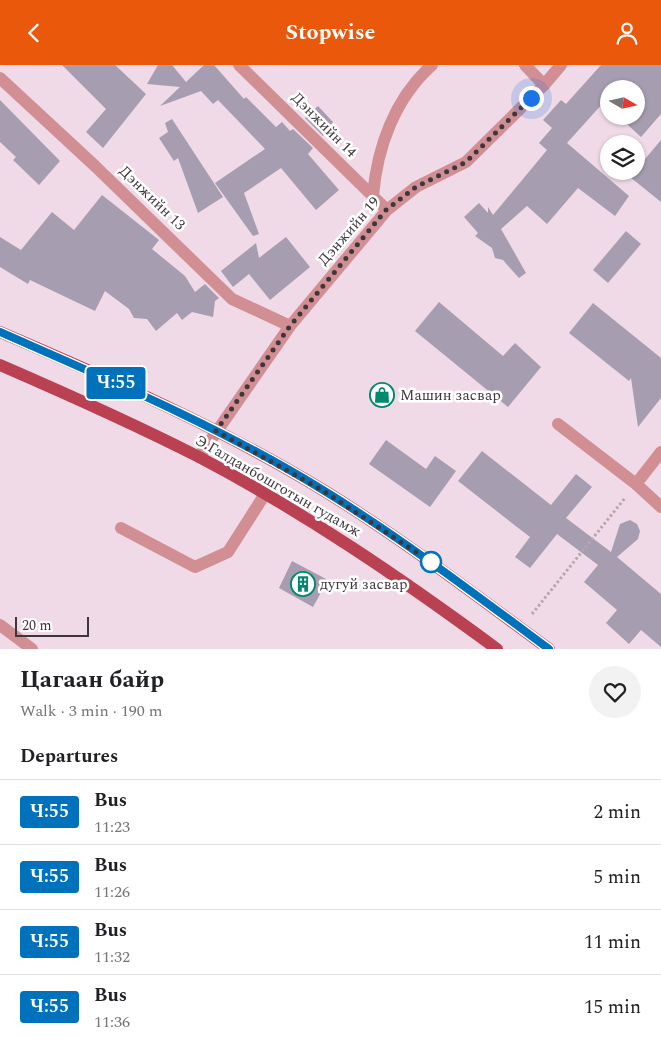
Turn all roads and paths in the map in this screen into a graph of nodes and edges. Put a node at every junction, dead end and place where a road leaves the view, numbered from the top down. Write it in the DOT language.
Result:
graph roads {
  1 [pos="239,65"];
  2 [pos="432,65"];
  3 [pos="525,65"];
  4 [pos="561,65"];
  5 [pos="0,78"];
  6 [pos="544,85"];
  7 [pos="373,196"];
  8 [pos="386,210"];
  9 [pos="290,326"];
  10 [pos="0,332"];
  11 [pos="0,365"];
  12 [pos="558,424"];
  13 [pos="216,431"];
  14 [pos="661,451"];
  15 [pos="199,457"];
  16 [pos="636,484"];
  17 [pos="265,494"];
  18 [pos="661,507"];
  19 [pos="121,527"];
  20 [pos="0,625"];
  21 [pos="522,629"];
  22 [pos="32,649"];
  23 [pos="497,649"];
  24 [pos="549,649"];
  1 -- 7 [label="street, Дэнжийн 14"];
  2 -- 7 [label="street"];
  3 -- 6 [label="street"];
  4 -- 6 [label="street, Дэнжийн 19"];
  5 -- 9 [label="street, Дэнжийн 13"];
  6 -- 8 [label="street, Дэнжийн 19"];
  7 -- 8 [label="street, Дэнжийн 14"];
  8 -- 9 [label="street, Дэнжийн 19"];
  9 -- 13 [label="street, Дэнжийн 19"];
  10 -- 13 [label="main road, Э.Галданбошготын гудамж"];
  11 -- 15 [label="main road, Э.Галданбошготын гудамж"];
  12 -- 16 [label="street"];
  13 -- 15 [label="street, Дэнжийн 19"];
  13 -- 21 [label="main road, Э.Галданбошготын гудамж"];
  14 -- 16 [label="street"];
  15 -- 17 [label="main road, Э.Галданбошготын гудамж"];
  16 -- 18 [label="street"];
  16 -- 21 [label="path"];
  17 -- 19 [label="street"];
  17 -- 23 [label="main road, Э.Галданбошготын гудамж"];
  20 -- 22 [label="street"];
  21 -- 24 [label="main road, Э.Галданбошготын гудамж"];
}
